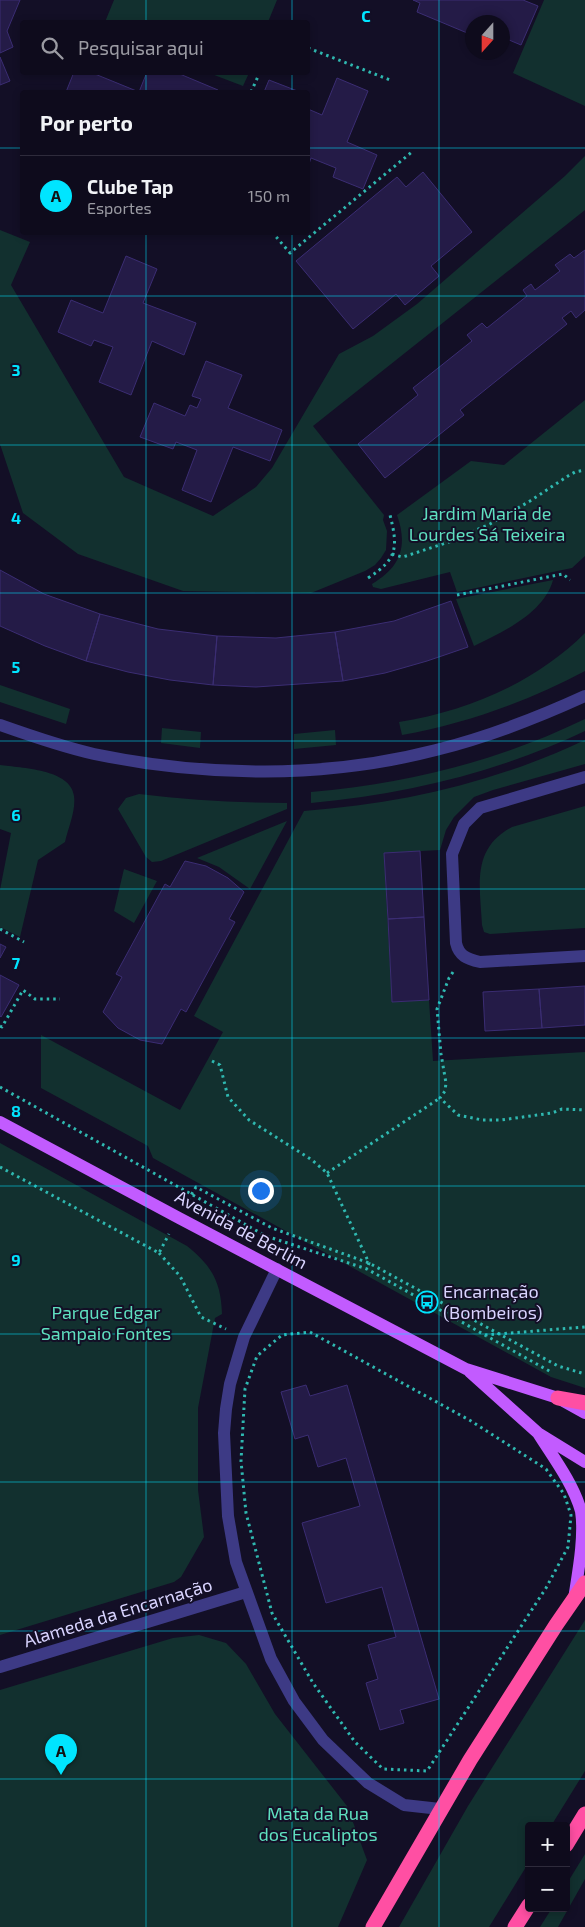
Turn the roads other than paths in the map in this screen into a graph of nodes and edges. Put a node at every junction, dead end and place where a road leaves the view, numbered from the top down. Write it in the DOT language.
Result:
graph roads {
  1 [pos="585,696"];
  2 [pos="0,725"];
  3 [pos="585,777"];
  4 [pos="585,956"];
  5 [pos="0,1122"];
  6 [pos="277,1269"];
  7 [pos="466,1369"];
  8 [pos="558,1398"];
  9 [pos="585,1403"];
  10 [pos="585,1413"];
  11 [pos="538,1433"];
  12 [pos="585,1462"];
  13 [pos="585,1583"];
  14 [pos="246,1592"];
  15 [pos="574,1599"];
  16 [pos="0,1667"];
  17 [pos="440,1809"];
  18 [pos="585,1814"];
  19 [pos="570,1838"];
  20 [pos="525,1911"];
  21 [pos="372,1927"];
  22 [pos="515,1927"];
  1 -- 2 [label="street"];
  3 -- 4 [label="street"];
  5 -- 6 [label="main road, Avenida de Berlim"];
  6 -- 7 [label="main road, Avenida de Berlim"];
  6 -- 14 [label="street"];
  7 -- 8 [label="main road, Avenida de Berlim"];
  7 -- 11 [label="main road, Avenida de Berlim"];
  8 -- 9 [label="highway"];
  8 -- 10 [label="main road, Avenida de Berlim"];
  11 -- 12 [label="main road, Avenida de Berlim"];
  11 -- 15 [label="main road"];
  13 -- 15 [label="highway"];
  14 -- 16 [label="street, Alameda da Encarnação"];
  14 -- 17 [label="street"];
  15 -- 17 [label="highway"];
  17 -- 21 [label="highway"];
  18 -- 19 [label="highway"];
  20 -- 22 [label="highway"];
}
